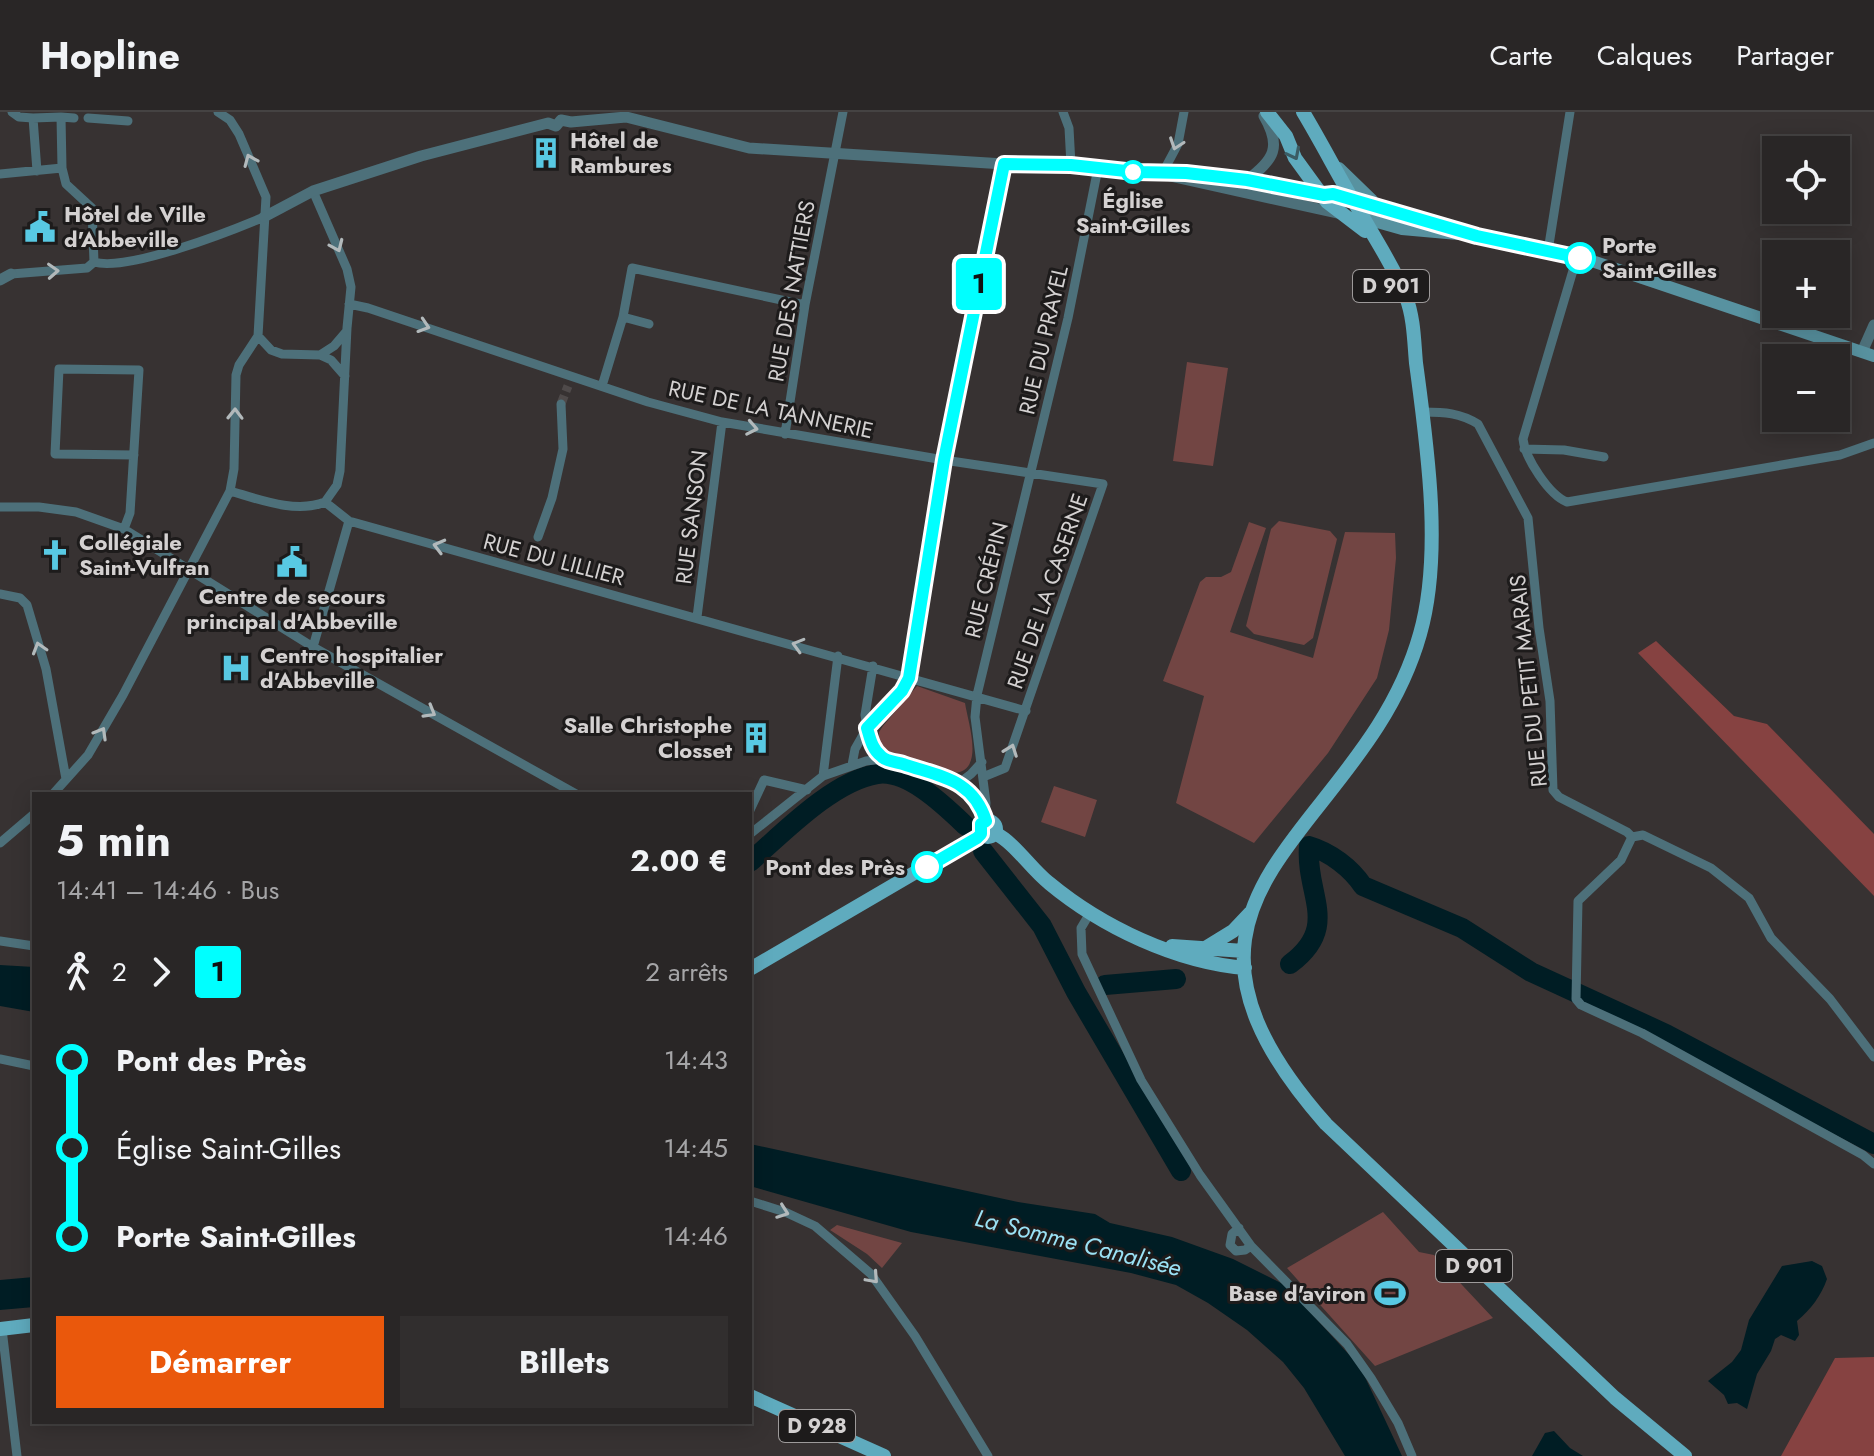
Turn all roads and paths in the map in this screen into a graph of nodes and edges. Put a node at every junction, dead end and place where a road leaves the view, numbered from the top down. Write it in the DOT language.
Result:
graph roads {
  1 [pos="12,112"];
  2 [pos="218,112"];
  3 [pos="843,112"];
  4 [pos="1063,112"];
  5 [pos="1184,112"];
  6 [pos="1264,112"];
  7 [pos="1303,112"];
  8 [pos="1570,112"];
  9 [pos="230,116"];
  10 [pos="61,117"];
  11 [pos="554,117"];
  12 [pos="33,118"];
  13 [pos="74,118"];
  14 [pos="88,118"];
  15 [pos="128,121"];
  16 [pos="834,154"];
  17 [pos="1332,160"];
  18 [pos="1004,164"];
  19 [pos="1071,165"];
  20 [pos="62,168"];
  21 [pos="1098,168"];
  22 [pos="37,171"];
  23 [pos="0,174"];
  24 [pos="1162,174"];
  25 [pos="1247,180"];
  26 [pos="313,191"];
  27 [pos="1324,195"];
  28 [pos="1354,199"];
  29 [pos="1378,205"];
  30 [pos="264,217"];
  31 [pos="1356,217"];
  32 [pos="1390,226"];
  33 [pos="1477,236"];
  34 [pos="1380,244"];
  35 [pos="1548,251"];
  36 [pos="1577,257"];
  37 [pos="94,262"];
  38 [pos="5,277"];
  39 [pos="349,304"];
  40 [pos="805,305"];
  41 [pos="623,317"];
  42 [pos="649,324"];
  43 [pos="1874,325"];
  44 [pos="346,332"];
  45 [pos="258,336"];
  46 [pos="1868,354"];
  47 [pos="320,355"];
  48 [pos="1417,365"];
  49 [pos="571,375"];
  50 [pos="345,376"];
  51 [pos="568,386"];
  52 [pos="602,386"];
  53 [pos="561,404"];
  54 [pos="1424,412"];
  55 [pos="722,422"];
  56 [pos="785,434"];
  57 [pos="1874,443"];
  58 [pos="1524,449"];
  59 [pos="134,455"];
  60 [pos="1604,457"];
  61 [pos="944,460"];
  62 [pos="1030,473"];
  63 [pos="1103,484"];
  64 [pos="230,491"];
  65 [pos="325,502"];
  66 [pos="0,507"];
  67 [pos="349,521"];
  68 [pos="124,529"];
  69 [pos="538,537"];
  70 [pos="188,571"];
  71 [pos="0,594"];
  72 [pos="697,617"];
  73 [pos="313,647"];
  74 [pos="838,656"];
  75 [pos="873,666"];
  76 [pos="909,678"];
  77 [pos="977,695"];
  78 [pos="1026,711"];
  79 [pos="867,728"];
  80 [pos="883,759"];
  81 [pos="982,762"];
  82 [pos="852,765"];
  83 [pos="823,776"];
  84 [pos="983,777"];
  85 [pos="66,779"];
  86 [pos="959,783"];
  87 [pos="807,790"];
  88 [pos="55,792"];
  89 [pos="572,792"];
  90 [pos="752,806"];
  91 [pos="32,816"];
  92 [pos="987,826"];
  93 [pos="752,832"];
  94 [pos="1632,837"];
  95 [pos="0,843"];
  96 [pos="1090,913"];
  97 [pos="1251,913"];
  98 [pos="0,941"];
  99 [pos="1159,945"];
  100 [pos="32,946"];
  101 [pos="1206,947"];
  102 [pos="1244,951"];
  103 [pos="752,968"];
  104 [pos="1245,968"];
  105 [pos="1874,1057"];
  106 [pos="2,1060"];
  107 [pos="32,1066"];
  108 [pos="1874,1164"];
  109 [pos="752,1202"];
  110 [pos="1239,1228"];
  111 [pos="1251,1246"];
  112 [pos="32,1325"];
  113 [pos="1,1329"];
  114 [pos="752,1397"];
  115 [pos="17,1456"];
  116 [pos="884,1456"];
  117 [pos="988,1456"];
  118 [pos="1412,1456"];
  119 [pos="1685,1456"];
  1 -- 12 [label="street"];
  2 -- 9 [label="street"];
  3 -- 16 [label="street, RUE DES NATTIERS"];
  4 -- 19 [label="street"];
  5 -- 24 [label="street, one-way"];
  6 -- 25 [label="street"];
  6 -- 27 [label="main road, D 901, one-way"];
  7 -- 17 [label="main road"];
  8 -- 35 [label="street"];
  30 -- 9 [label="street, one-way"];
  10 -- 12 [label="street"];
  10 -- 13 [label="street"];
  10 -- 20 [label="street"];
  11 -- 16 [label="street"];
  11 -- 26 [label="street"];
  12 -- 22 [label="street"];
  14 -- 15 [label="street"];
  16 -- 18 [label="street"];
  16 -- 40 [label="street, RUE DES NATTIERS"];
  17 -- 28 [label="main road"];
  17 -- 29 [label="main road"];
  18 -- 19 [label="street"];
  18 -- 61 [label="street"];
  19 -- 21 [label="street"];
  20 -- 22 [label="street"];
  20 -- 37 [label="street"];
  21 -- 24 [label="street"];
  21 -- 62 [label="street, RUE DU PRAYEL"];
  22 -- 23 [label="street"];
  24 -- 25 [label="street"];
  24 -- 31 [label="street"];
  25 -- 27 [label="street"];
  26 -- 30 [label="street"];
  26 -- 39 [label="street, one-way"];
  27 -- 28 [label="street"];
  27 -- 31 [label="main road, D 901"];
  28 -- 29 [label="main road"];
  28 -- 31 [label="main road"];
  29 -- 33 [label="main road"];
  30 -- 37 [label="street"];
  30 -- 45 [label="street"];
  31 -- 32 [label="main road"];
  31 -- 34 [label="main road"];
  31 -- 48 [label="main road, D 901"];
  32 -- 33 [label="main road"];
  32 -- 34 [label="main road"];
  33 -- 35 [label="main road"];
  34 -- 48 [label="main road"];
  35 -- 36 [label="main road"];
  36 -- 46 [label="main road"];
  36 -- 58 [label="street"];
  38 -- 37 [label="street, one-way"];
  39 -- 44 [label="street"];
  39 -- 49 [label="street, RUE DE LA TANNERIE, one-way"];
  40 -- 41 [label="street"];
  40 -- 56 [label="street, RUE DES NATTIERS"];
  41 -- 42 [label="street"];
  41 -- 52 [label="street"];
  43 -- 46 [label="street"];
  44 -- 47 [label="street"];
  44 -- 50 [label="street"];
  45 -- 47 [label="street"];
  64 -- 45 [label="street, one-way"];
  47 -- 50 [label="street"];
  48 -- 54 [label="main road, D 901"];
  49 -- 51 [label="street"];
  49 -- 52 [label="street, RUE DE LA TANNERIE"];
  50 -- 65 [label="street"];
  52 -- 55 [label="street, RUE DE LA TANNERIE"];
  53 -- 69 [label="street"];
  54 -- 94 [label="street, RUE DU PETIT MARAIS"];
  54 -- 97 [label="main road, D 901"];
  55 -- 56 [label="street, RUE DE LA TANNERIE, one-way"];
  55 -- 72 [label="street, RUE SANSON"];
  56 -- 61 [label="street, RUE DE LA TANNERIE"];
  57 -- 58 [label="street"];
  58 -- 60 [label="street"];
  59 -- 59 [label="street"];
  59 -- 68 [label="street"];
  61 -- 62 [label="street, RUE DE LA TANNERIE"];
  61 -- 76 [label="street"];
  62 -- 63 [label="street, RUE DE LA TANNERIE"];
  62 -- 77 [label="street, RUE CRÉPIN"];
  63 -- 78 [label="street, RUE DE LA CASERNE"];
  64 -- 65 [label="street"];
  64 -- 70 [label="street"];
  65 -- 67 [label="street, RUE DU LILLIER"];
  66 -- 68 [label="street"];
  72 -- 67 [label="street, RUE DU LILLIER, one-way"];
  67 -- 73 [label="street"];
  68 -- 70 [label="street"];
  70 -- 73 [label="street"];
  85 -- 70 [label="street, one-way"];
  85 -- 71 [label="street, one-way"];
  74 -- 72 [label="street, RUE DU LILLIER, one-way"];
  73 -- 89 [label="street, one-way"];
  74 -- 75 [label="street, RUE DU LILLIER"];
  74 -- 83 [label="street"];
  75 -- 76 [label="street, RUE DU LILLIER"];
  75 -- 79 [label="street"];
  76 -- 77 [label="street, RUE DU LILLIER"];
  76 -- 79 [label="street"];
  77 -- 78 [label="street, RUE DU LILLIER"];
  77 -- 81 [label="street, RUE CRÉPIN"];
  84 -- 78 [label="street, RUE DE LA CASERNE, one-way"];
  79 -- 80 [label="street"];
  79 -- 82 [label="street"];
  80 -- 82 [label="street"];
  80 -- 86 [label="street"];
  81 -- 84 [label="street, RUE CRÉPIN"];
  81 -- 86 [label="street"];
  82 -- 83 [label="street"];
  83 -- 87 [label="street"];
  84 -- 92 [label="street, RUE CRÉPIN"];
  85 -- 88 [label="street"];
  86 -- 92 [label="street"];
  87 -- 90 [label="street"];
  87 -- 93 [label="street"];
  91 -- 95 [label="street"];
  92 -- 96 [label="main road"];
  92 -- 103 [label="main road"];
  94 -- 105 [label="street"];
  94 -- 108 [label="street"];
  96 -- 99 [label="main road"];
  96 -- 110 [label="street"];
  97 -- 101 [label="main road"];
  97 -- 102 [label="main road, D 901"];
  98 -- 100 [label="street"];
  99 -- 101 [label="main road"];
  99 -- 104 [label="main road"];
  101 -- 102 [label="main road"];
  102 -- 104 [label="main road, D 901"];
  104 -- 119 [label="main road, D 901"];
  106 -- 107 [label="street"];
  109 -- 117 [label="street, one-way"];
  110 -- 111 [label="street"];
  110 -- 111 [label="street"];
  111 -- 118 [label="street"];
  112 -- 113 [label="main road"];
  113 -- 115 [label="street"];
  114 -- 116 [label="main road, D 928"];
}
